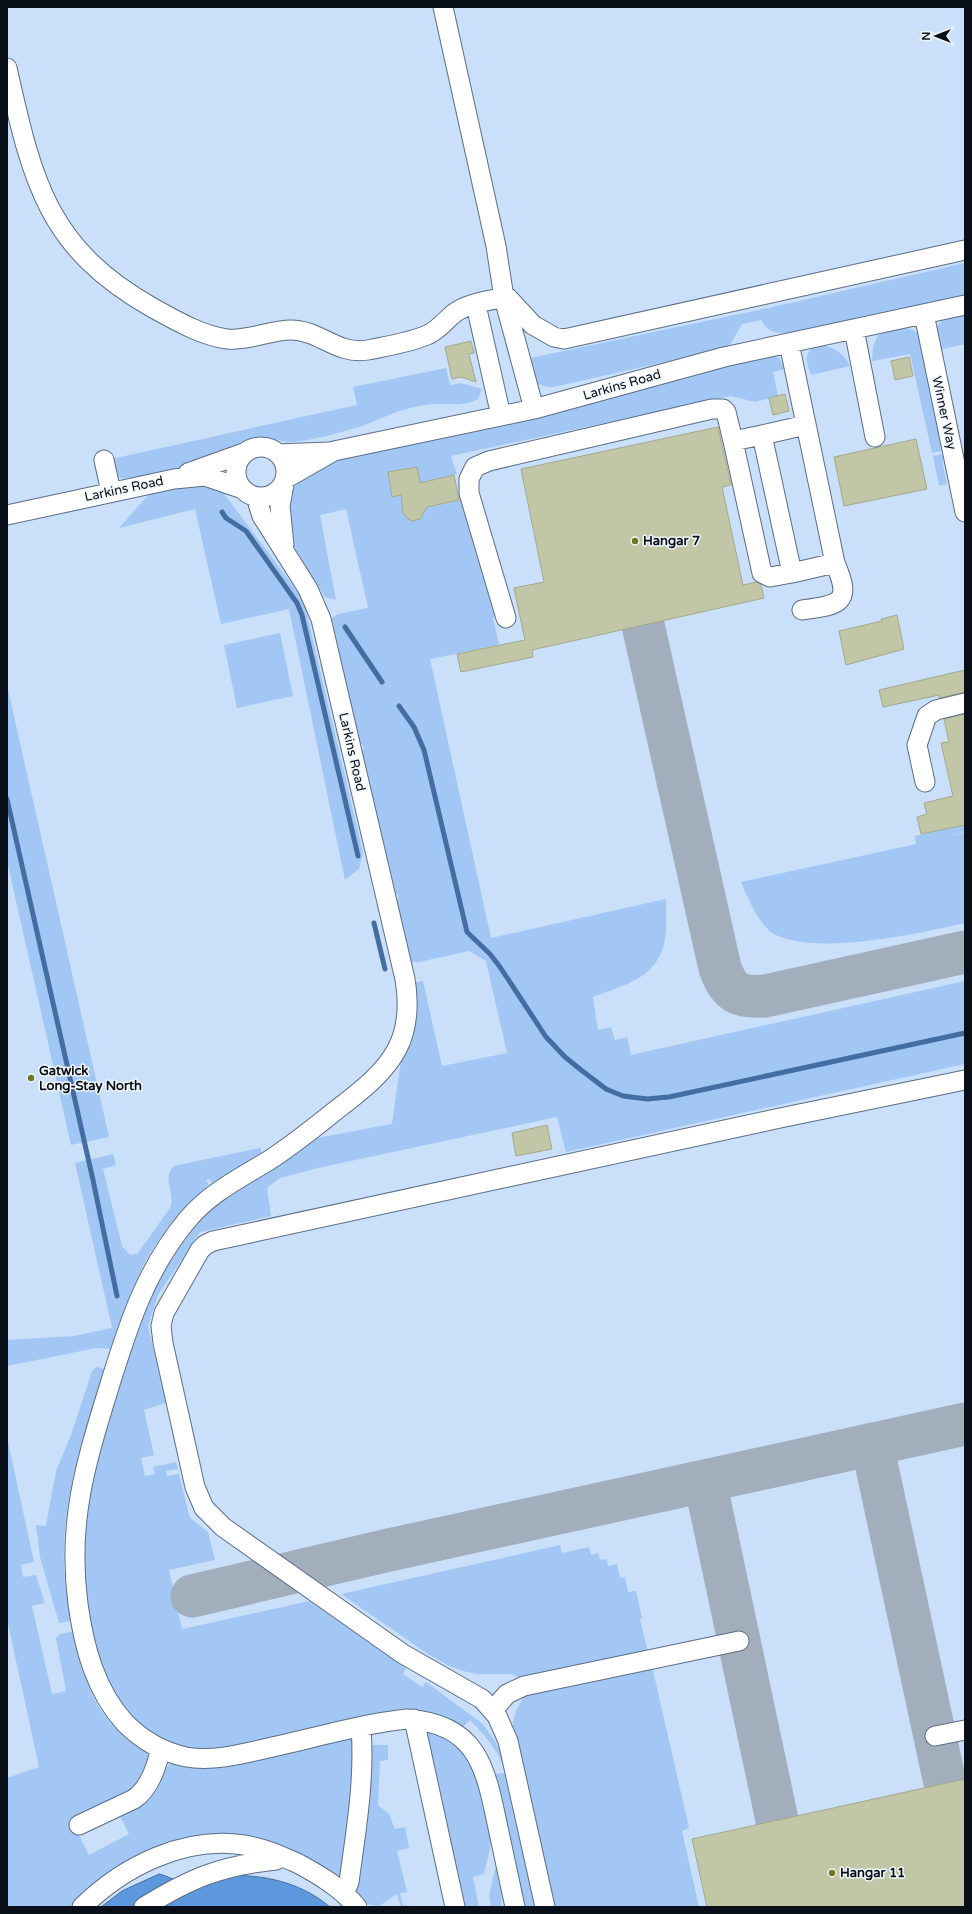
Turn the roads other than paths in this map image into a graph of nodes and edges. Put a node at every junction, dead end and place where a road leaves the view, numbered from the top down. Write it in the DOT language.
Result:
graph roads {
  1 [pos="443,7"];
  2 [pos="7,68"];
  3 [pos="965,250"];
  4 [pos="504,298"];
  5 [pos="476,305"];
  6 [pos="965,305"];
  7 [pos="924,314"];
  8 [pos="854,330"];
  9 [pos="789,343"];
  10 [pos="534,409"];
  11 [pos="501,416"];
  12 [pos="806,425"];
  13 [pos="762,434"];
  14 [pos="876,437"];
  15 [pos="733,441"];
  16 [pos="334,451"];
  17 [pos="244,453"];
  18 [pos="278,454"];
  19 [pos="99,461"];
  20 [pos="174,479"];
  21 [pos="285,479"];
  22 [pos="248,493"];
  23 [pos="106,494"];
  24 [pos="965,512"];
  25 [pos="7,515"];
  26 [pos="285,552"];
  27 [pos="835,564"];
  28 [pos="792,573"];
  29 [pos="802,610"];
  30 [pos="506,618"];
  31 [pos="965,703"];
  32 [pos="925,782"];
  33 [pos="965,1080"];
  34 [pos="739,1641"];
  35 [pos="493,1710"];
  36 [pos="414,1719"];
  37 [pos="361,1727"];
  38 [pos="965,1730"];
  39 [pos="935,1736"];
  40 [pos="161,1749"];
  41 [pos="79,1825"];
  42 [pos="281,1856"];
  43 [pos="345,1892"];
  44 [pos="82,1907"];
  45 [pos="144,1907"];
  46 [pos="357,1907"];
  47 [pos="455,1907"];
  48 [pos="515,1907"];
  49 [pos="545,1907"];
  1 -- 4 [label="lane"];
  2 -- 5 [label="lane"];
  3 -- 4 [label="lane"];
  4 -- 5 [label="lane"];
  4 -- 10 [label="lane"];
  5 -- 11 [label="lane"];
  6 -- 7 [label="lane, Larkins Road"];
  7 -- 8 [label="lane, Larkins Road"];
  7 -- 24 [label="lane, Winner Way"];
  8 -- 9 [label="lane, Larkins Road"];
  8 -- 14 [label="lane"];
  9 -- 10 [label="lane, Larkins Road"];
  9 -- 12 [label="lane"];
  10 -- 11 [label="lane, Larkins Road"];
  11 -- 16 [label="lane, Larkins Road"];
  12 -- 13 [label="lane"];
  12 -- 27 [label="lane"];
  13 -- 15 [label="lane"];
  13 -- 28 [label="lane"];
  15 -- 28 [label="lane"];
  15 -- 30 [label="lane"];
  16 -- 18 [label="lane"];
  16 -- 21 [label="lane, Larkins Road"];
  17 -- 18 [label="lane"];
  17 -- 20 [label="lane"];
  17 -- 22 [label="lane"];
  18 -- 21 [label="lane"];
  19 -- 23 [label="lane"];
  20 -- 22 [label="lane, Larkins Road"];
  20 -- 23 [label="lane, Larkins Road"];
  21 -- 22 [label="lane"];
  21 -- 26 [label="lane"];
  22 -- 26 [label="lane, Larkins Road"];
  23 -- 25 [label="lane, Larkins Road"];
  26 -- 40 [label="lane, Larkins Road"];
  27 -- 28 [label="lane"];
  27 -- 29 [label="lane"];
  31 -- 32 [label="lane"];
  33 -- 35 [label="lane"];
  34 -- 35 [label="lane"];
  35 -- 49 [label="lane"];
  36 -- 37 [label="lane, Larkins Road"];
  36 -- 47 [label="lane"];
  36 -- 48 [label="lane, Larkins Road"];
  37 -- 40 [label="lane, Larkins Road"];
  37 -- 43 [label="lane"];
  38 -- 39 [label="lane"];
  40 -- 41 [label="lane"];
  42 -- 43 [label="lane"];
  42 -- 44 [label="lane"];
  42 -- 45 [label="lane"];
  43 -- 46 [label="lane"];
}
